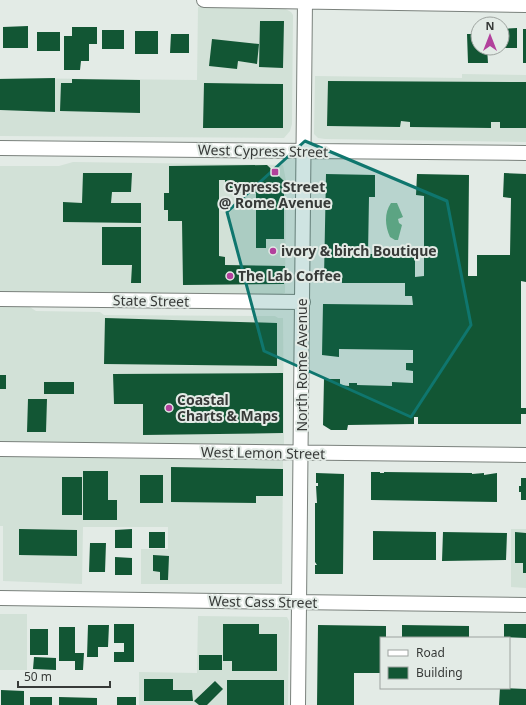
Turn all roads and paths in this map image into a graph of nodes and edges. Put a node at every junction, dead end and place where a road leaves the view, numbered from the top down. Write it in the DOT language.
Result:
graph roads {
  1 [pos="204,0"];
  2 [pos="305,1"];
  3 [pos="526,5"];
  4 [pos="0,148"];
  5 [pos="304,151"];
  6 [pos="526,153"];
  7 [pos="0,299"];
  8 [pos="303,302"];
  9 [pos="0,449"];
  10 [pos="302,453"];
  11 [pos="526,455"];
  12 [pos="0,598"];
  13 [pos="298,602"];
  14 [pos="526,605"];
  15 [pos="298,705"];
  1 -- 2 [label="street"];
  2 -- 3 [label="street"];
  2 -- 5 [label="street, North Rome Avenue"];
  4 -- 5 [label="street, West Cypress Street"];
  5 -- 6 [label="street, West Cypress Street"];
  5 -- 8 [label="street, North Rome Avenue"];
  7 -- 8 [label="street, State Street"];
  8 -- 10 [label="street, North Rome Avenue"];
  9 -- 10 [label="street, West Lemon Street"];
  10 -- 11 [label="street, West Lemon Street"];
  10 -- 13 [label="street, North Rome Avenue"];
  12 -- 13 [label="street, West Cass Street"];
  13 -- 14 [label="street, West Cass Street"];
  13 -- 15 [label="street, North Rome Avenue"];
}
